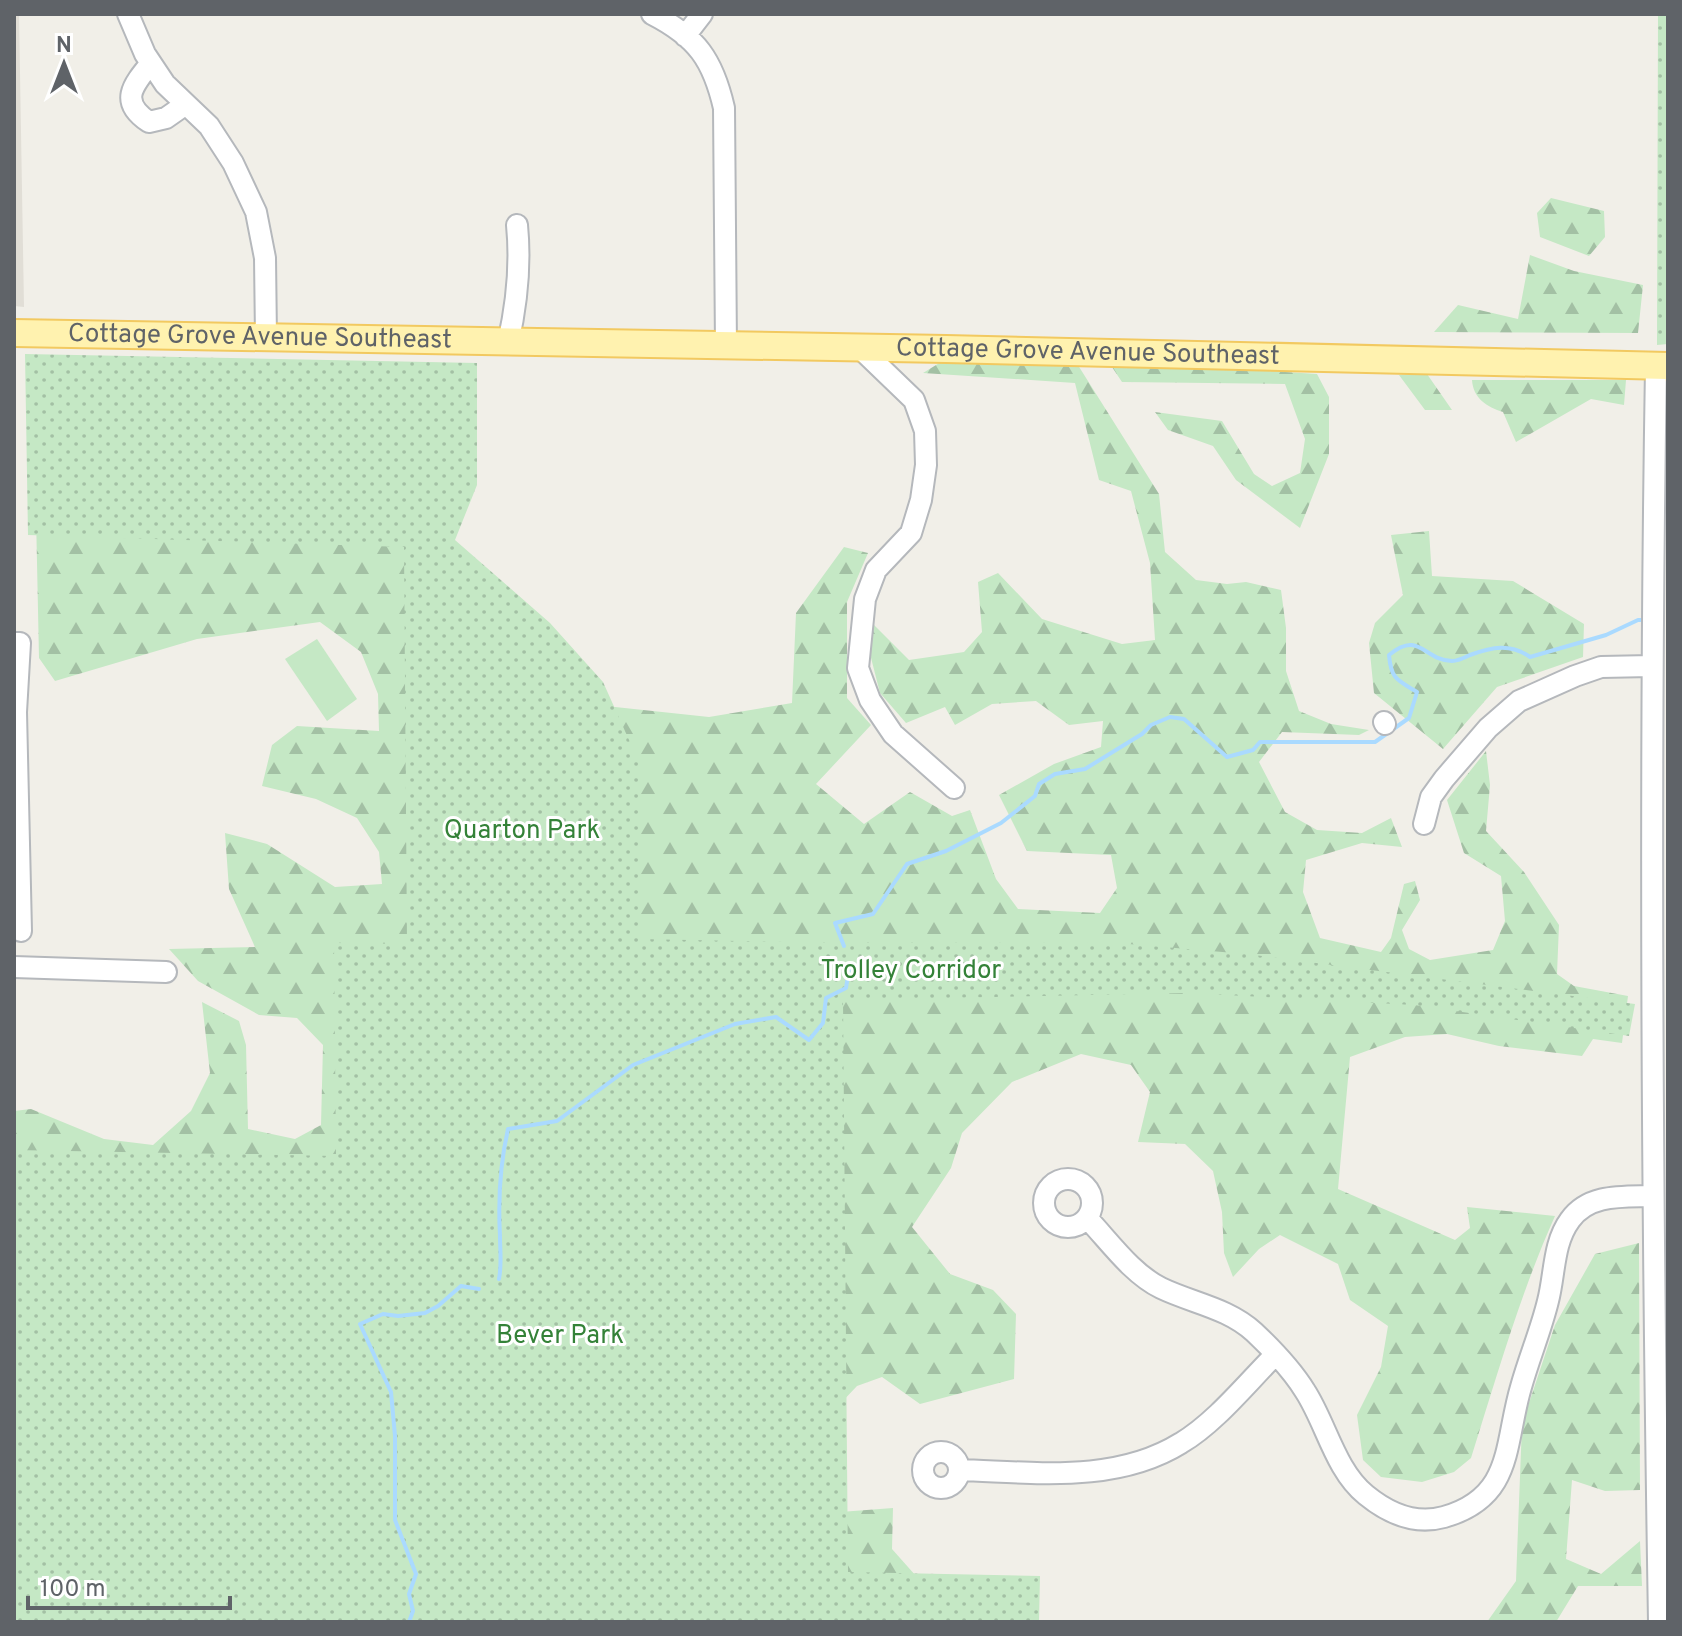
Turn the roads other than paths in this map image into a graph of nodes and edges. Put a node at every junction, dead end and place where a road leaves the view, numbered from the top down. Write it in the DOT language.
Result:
graph roads {
  1 [pos="128,14"];
  2 [pos="652,14"];
  3 [pos="702,14"];
  4 [pos="685,36"];
  5 [pos="151,63"];
  6 [pos="186,104"];
  7 [pos="517,225"];
  8 [pos="14,333"];
  9 [pos="266,338"];
  10 [pos="508,343"];
  11 [pos="726,347"];
  12 [pos="860,348"];
  13 [pos="1662,366"];
  14 [pos="17,643"];
  15 [pos="1651,666"];
  16 [pos="954,788"];
  17 [pos="1424,824"];
  18 [pos="1661,915"];
  19 [pos="21,931"];
  20 [pos="14,967"];
  21 [pos="166,972"];
  22 [pos="1661,1030"];
  23 [pos="1660,1158"];
  24 [pos="1653,1196"];
  25 [pos="1087,1218"];
  26 [pos="1275,1355"];
  27 [pos="959,1470"];
  28 [pos="1662,1482"];
  29 [pos="1659,1622"];
  1 -- 5 [label="street"];
  2 -- 4 [label="street"];
  3 -- 4 [label="street"];
  4 -- 11 [label="street"];
  5 -- 6 [label="street"];
  5 -- 6 [label="street"];
  6 -- 9 [label="street"];
  7 -- 10 [label="street"];
  8 -- 9 [label="main road, Cottage Grove Avenue Southeast"];
  9 -- 10 [label="main road, Cottage Grove Avenue Southeast"];
  10 -- 11 [label="main road, Cottage Grove Avenue Southeast"];
  11 -- 12 [label="main road, Cottage Grove Avenue Southeast"];
  12 -- 13 [label="main road, Cottage Grove Avenue Southeast"];
  12 -- 16 [label="street"];
  13 -- 15 [label="street"];
  14 -- 19 [label="street"];
  15 -- 17 [label="street"];
  15 -- 18 [label="street"];
  18 -- 22 [label="street"];
  20 -- 21 [label="street"];
  22 -- 23 [label="street"];
  23 -- 24 [label="street"];
  24 -- 26 [label="street"];
  24 -- 28 [label="street"];
  25 -- 26 [label="street"];
  26 -- 27 [label="street"];
  28 -- 29 [label="street"];
}
